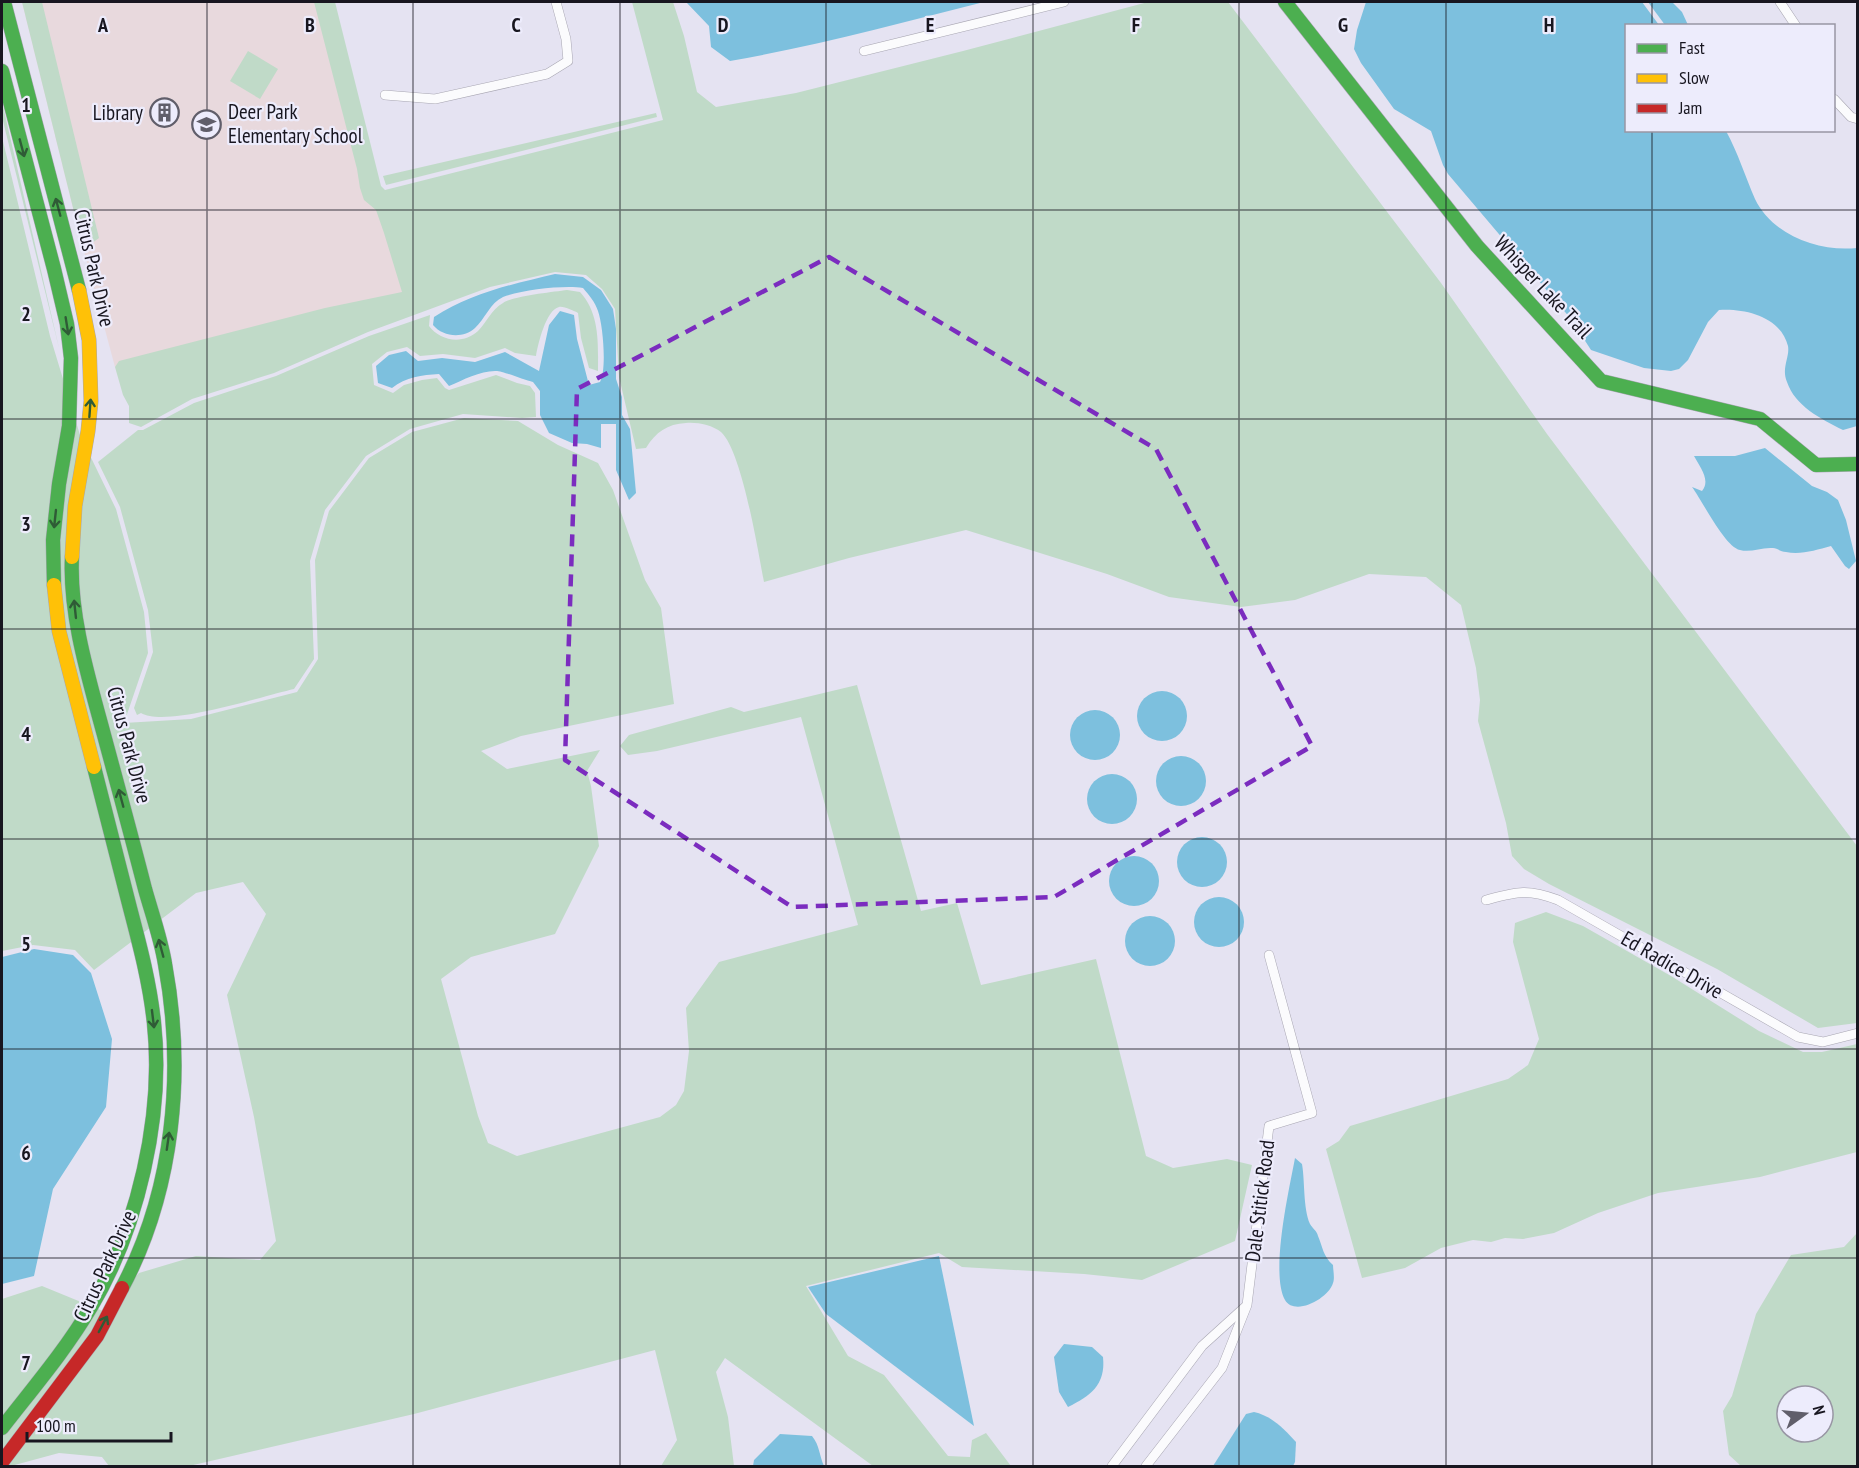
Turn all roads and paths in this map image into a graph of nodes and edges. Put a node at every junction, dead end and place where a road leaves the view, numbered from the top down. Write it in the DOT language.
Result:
graph roads {
  1 [pos="4,2"];
  2 [pos="556,2"];
  3 [pos="1064,2"];
  4 [pos="1285,2"];
  5 [pos="1780,2"];
  6 [pos="1795,24"];
  7 [pos="864,51"];
  8 [pos="2,71"];
  9 [pos="385,95"];
  10 [pos="1835,101"];
  11 [pos="1857,119"];
  12 [pos="1857,464"];
  13 [pos="136,855"];
  14 [pos="117,860"];
  15 [pos="1486,900"];
  16 [pos="1269,955"];
  17 [pos="1857,1033"];
  18 [pos="1247,1305"];
  19 [pos="57,1358"];
  20 [pos="70,1372"];
  21 [pos="2,1428"];
  22 [pos="2,1462"];
  23 [pos="1112,1467"];
  24 [pos="1146,1467"];
  13 -- 1 [label="street, Citrus Park Drive, one-way"];
  2 -- 9 [label="street"];
  3 -- 7 [label="street"];
  4 -- 12 [label="street, Whisper Lake Trail"];
  5 -- 6 [label="street"];
  8 -- 14 [label="street, Citrus Park Drive, one-way"];
  10 -- 11 [label="street"];
  13 -- 14 [label="street"];
  20 -- 13 [label="street, Citrus Park Drive, one-way"];
  14 -- 19 [label="street, Citrus Park Drive, one-way"];
  15 -- 17 [label="street, Ed Radice Drive"];
  16 -- 18 [label="street, Dale Stitick Road"];
  18 -- 23 [label="street"];
  18 -- 24 [label="street, Dale Stitick Road"];
  19 -- 20 [label="street"];
  19 -- 21 [label="street, Citrus Park Drive"];
  20 -- 22 [label="street, Citrus Park Drive"];
}
